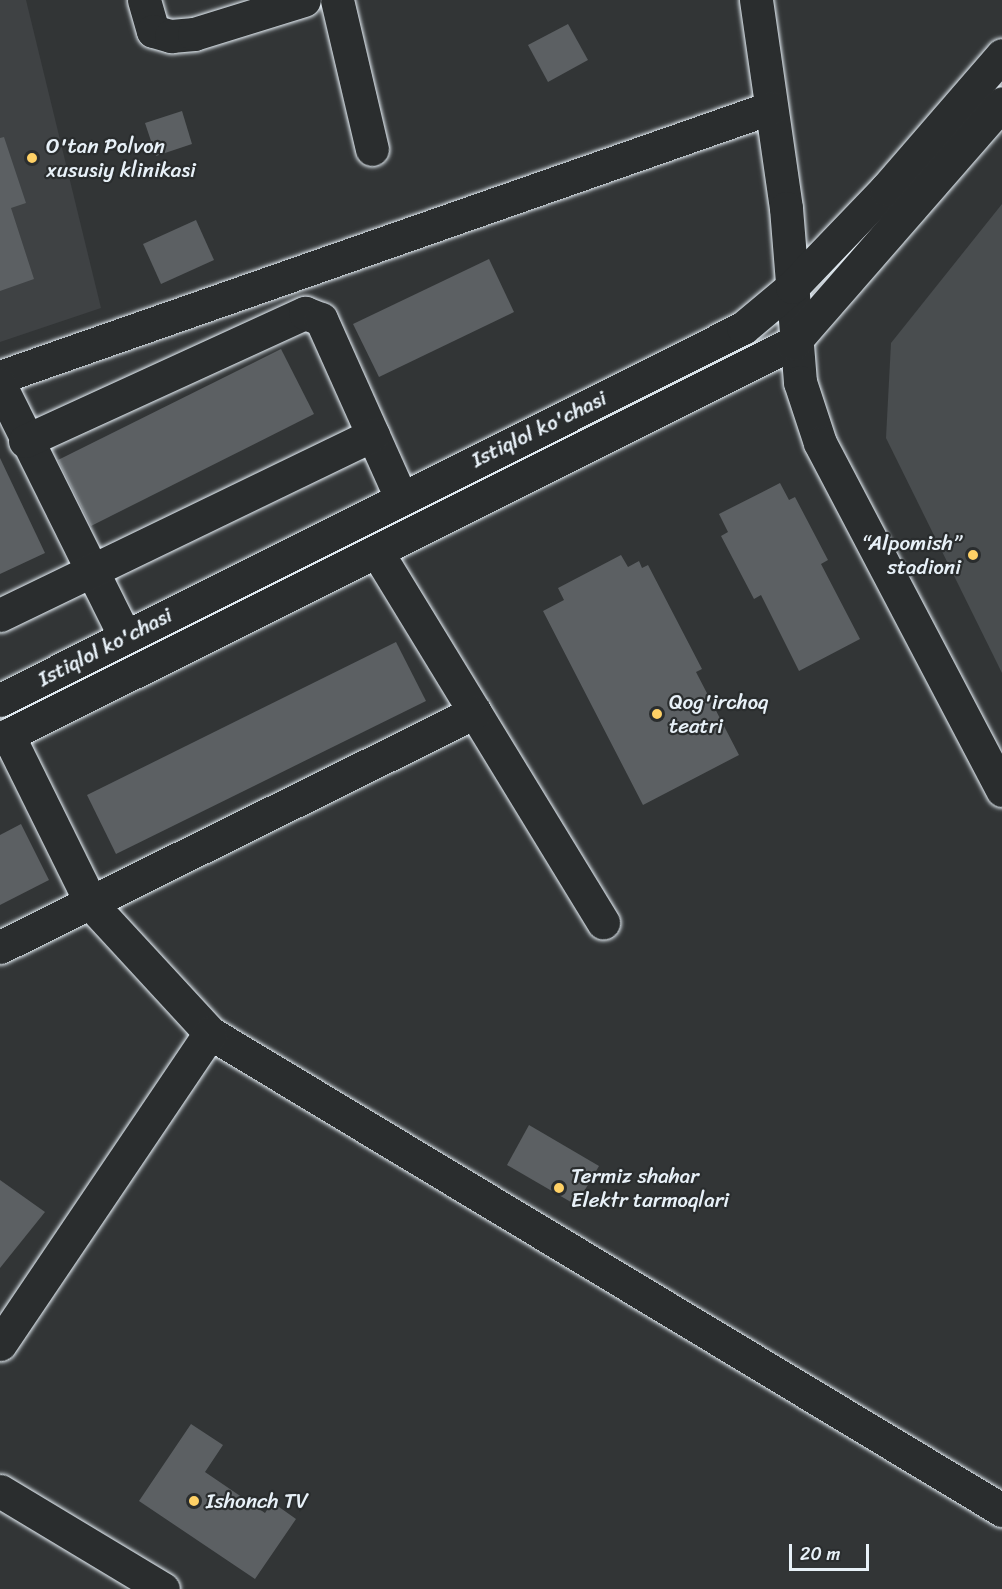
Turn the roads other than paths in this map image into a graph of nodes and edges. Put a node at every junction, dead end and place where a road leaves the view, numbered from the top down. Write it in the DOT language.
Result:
graph roads {
  1 [pos="144,0"];
  2 [pos="304,0"];
  3 [pos="337,0"];
  4 [pos="756,0"];
  5 [pos="1002,55"];
  6 [pos="1002,103"];
  7 [pos="770,108"];
  8 [pos="372,149"];
  9 [pos="792,287"];
  10 [pos="793,343"];
  11 [pos="0,377"];
  12 [pos="0,385"];
  13 [pos="373,435"];
  14 [pos="25,441"];
  15 [pos="401,498"];
  16 [pos="377,552"];
  17 [pos="90,570"];
  18 [pos="0,615"];
  19 [pos="125,637"];
  20 [pos="0,700"];
  21 [pos="475,712"];
  22 [pos="4,737"];
  23 [pos="1002,790"];
  24 [pos="92,905"];
  25 [pos="603,922"];
  26 [pos="0,947"];
  27 [pos="210,1033"];
  28 [pos="0,1344"];
  29 [pos="0,1491"];
  30 [pos="1002,1510"];
  31 [pos="163,1589"];
  1 -- 2 [label="street"];
  3 -- 8 [label="street"];
  4 -- 7 [label="street"];
  5 -- 9 [label="street, Istiqlol ko'chasi"];
  6 -- 10 [label="street, Istiqlol ko'chasi"];
  7 -- 9 [label="street"];
  7 -- 11 [label="street"];
  9 -- 10 [label="street"];
  9 -- 15 [label="street, Istiqlol ko'chasi"];
  10 -- 16 [label="street, Istiqlol ko'chasi"];
  10 -- 23 [label="street"];
  12 -- 14 [label="street"];
  13 -- 14 [label="street"];
  13 -- 15 [label="street"];
  13 -- 17 [label="street"];
  14 -- 17 [label="street"];
  15 -- 19 [label="street, Istiqlol ko'chasi"];
  16 -- 21 [label="street"];
  16 -- 22 [label="street, Istiqlol ko'chasi"];
  17 -- 18 [label="street"];
  17 -- 19 [label="street"];
  19 -- 20 [label="street, Istiqlol ko'chasi"];
  21 -- 24 [label="street"];
  21 -- 25 [label="street"];
  22 -- 24 [label="street"];
  24 -- 26 [label="street"];
  24 -- 27 [label="street"];
  27 -- 28 [label="street"];
  27 -- 30 [label="street"];
  29 -- 31 [label="street"];
}
